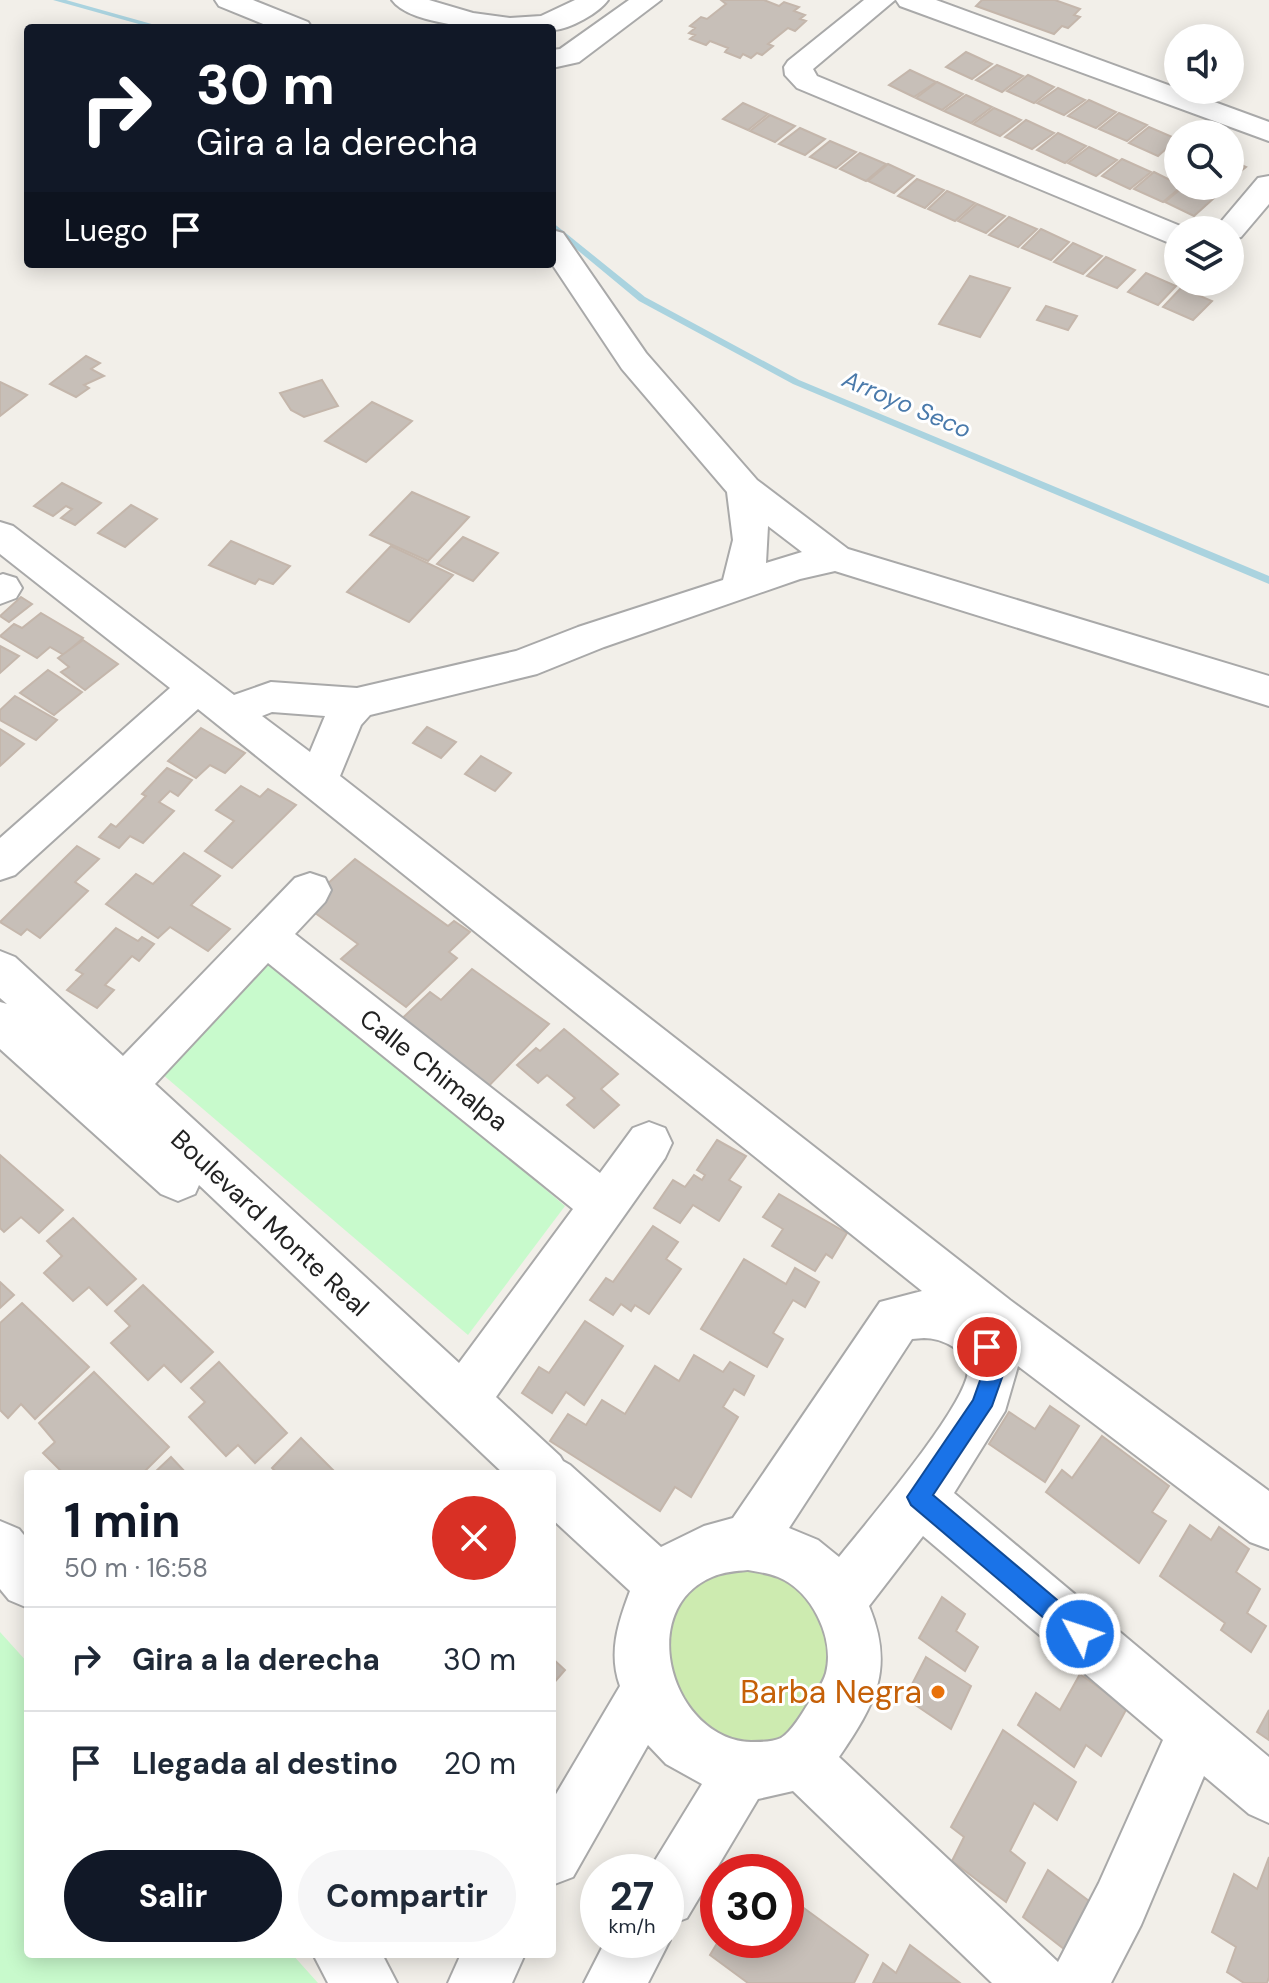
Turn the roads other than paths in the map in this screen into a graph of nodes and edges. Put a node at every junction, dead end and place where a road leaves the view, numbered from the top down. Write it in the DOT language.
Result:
graph roads {
  1 [pos="229,0"];
  2 [pos="594,0"];
  3 [pos="647,0"];
  4 [pos="881,0"];
  5 [pos="910,0"];
  6 [pos="429,13"];
  7 [pos="288,24"];
  8 [pos="501,24"];
  9 [pos="544,24"];
  10 [pos="556,58"];
  11 [pos="1269,132"];
  12 [pos="1269,185"];
  13 [pos="1242,216"];
  14 [pos="1164,229"];
  15 [pos="556,246"];
  16 [pos="744,489"];
  17 [pos="0,535"];
  18 [pos="835,558"];
  19 [pos="738,589"];
  20 [pos="1269,691"];
  21 [pos="212,700"];
  22 [pos="357,703"];
  23 [pos="318,781"];
  24 [pos="0,863"];
  25 [pos="310,890"];
  26 [pos="266,936"];
  27 [pos="0,970"];
  28 [pos="0,1021"];
  29 [pos="123,1087"];
  30 [pos="649,1143"];
  31 [pos="602,1203"];
  32 [pos="982,1324"];
  33 [pos="463,1400"];
  34 [pos="500,1470"];
  35 [pos="538,1470"];
  36 [pos="556,1487"];
  37 [pos="918,1497"];
  38 [pos="556,1520"];
  39 [pos="1269,1523"];
  40 [pos="748,1543"];
  41 [pos="0,1548"];
  42 [pos="24,1576"];
  43 [pos="656,1597"];
  44 [pos="839,1601"];
  45 [pos="648,1692"];
  46 [pos="1195,1732"];
  47 [pos="800,1759"];
  48 [pos="743,1770"];
  49 [pos="1269,1794"];
  50 [pos="556,1849"];
  51 [pos="684,1867"];
  52 [pos="346,1958"];
  53 [pos="493,1958"];
  54 [pos="629,1958"];
  55 [pos="367,1983"];
  56 [pos="478,1983"];
  57 [pos="614,1983"];
  58 [pos="1036,1983"];
  59 [pos="1079,1983"];
  1 -- 7 [label="street"];
  2 -- 9 [label="street"];
  3 -- 10 [label="street"];
  4 -- 14 [label="street"];
  5 -- 11 [label="street"];
  6 -- 8 [label="street"];
  12 -- 13 [label="street"];
  15 -- 16 [label="street"];
  16 -- 18 [label="street"];
  16 -- 19 [label="street"];
  17 -- 21 [label="street"];
  18 -- 19 [label="street"];
  18 -- 20 [label="street"];
  19 -- 22 [label="street"];
  21 -- 22 [label="street"];
  21 -- 23 [label="street"];
  21 -- 24 [label="street"];
  22 -- 23 [label="street"];
  23 -- 32 [label="street"];
  25 -- 26 [label="street"];
  26 -- 29 [label="street"];
  26 -- 31 [label="street, Calle Chimalpa"];
  27 -- 29 [label="street, Boulevard Monte Real"];
  28 -- 34 [label="street, Boulevard Monte Real"];
  29 -- 33 [label="street, Boulevard Monte Real"];
  30 -- 31 [label="street"];
  31 -- 33 [label="street"];
  32 -- 37 [label="street"];
  32 -- 39 [label="street"];
  32 -- 40 [label="street"];
  33 -- 35 [label="street, Boulevard Monte Real"];
  36 -- 43 [label="street"];
  37 -- 44 [label="street"];
  37 -- 46 [label="street"];
  38 -- 43 [label="street"];
  40 -- 43 [label="street"];
  40 -- 44 [label="street"];
  41 -- 42 [label="street"];
  43 -- 45 [label="street"];
  44 -- 47 [label="street"];
  45 -- 48 [label="street"];
  45 -- 50 [label="street"];
  46 -- 49 [label="street"];
  46 -- 59 [label="street"];
  47 -- 48 [label="street"];
  47 -- 58 [label="street"];
  48 -- 51 [label="street"];
  52 -- 55 [label="street"];
  53 -- 56 [label="street"];
  54 -- 57 [label="street"];
}
